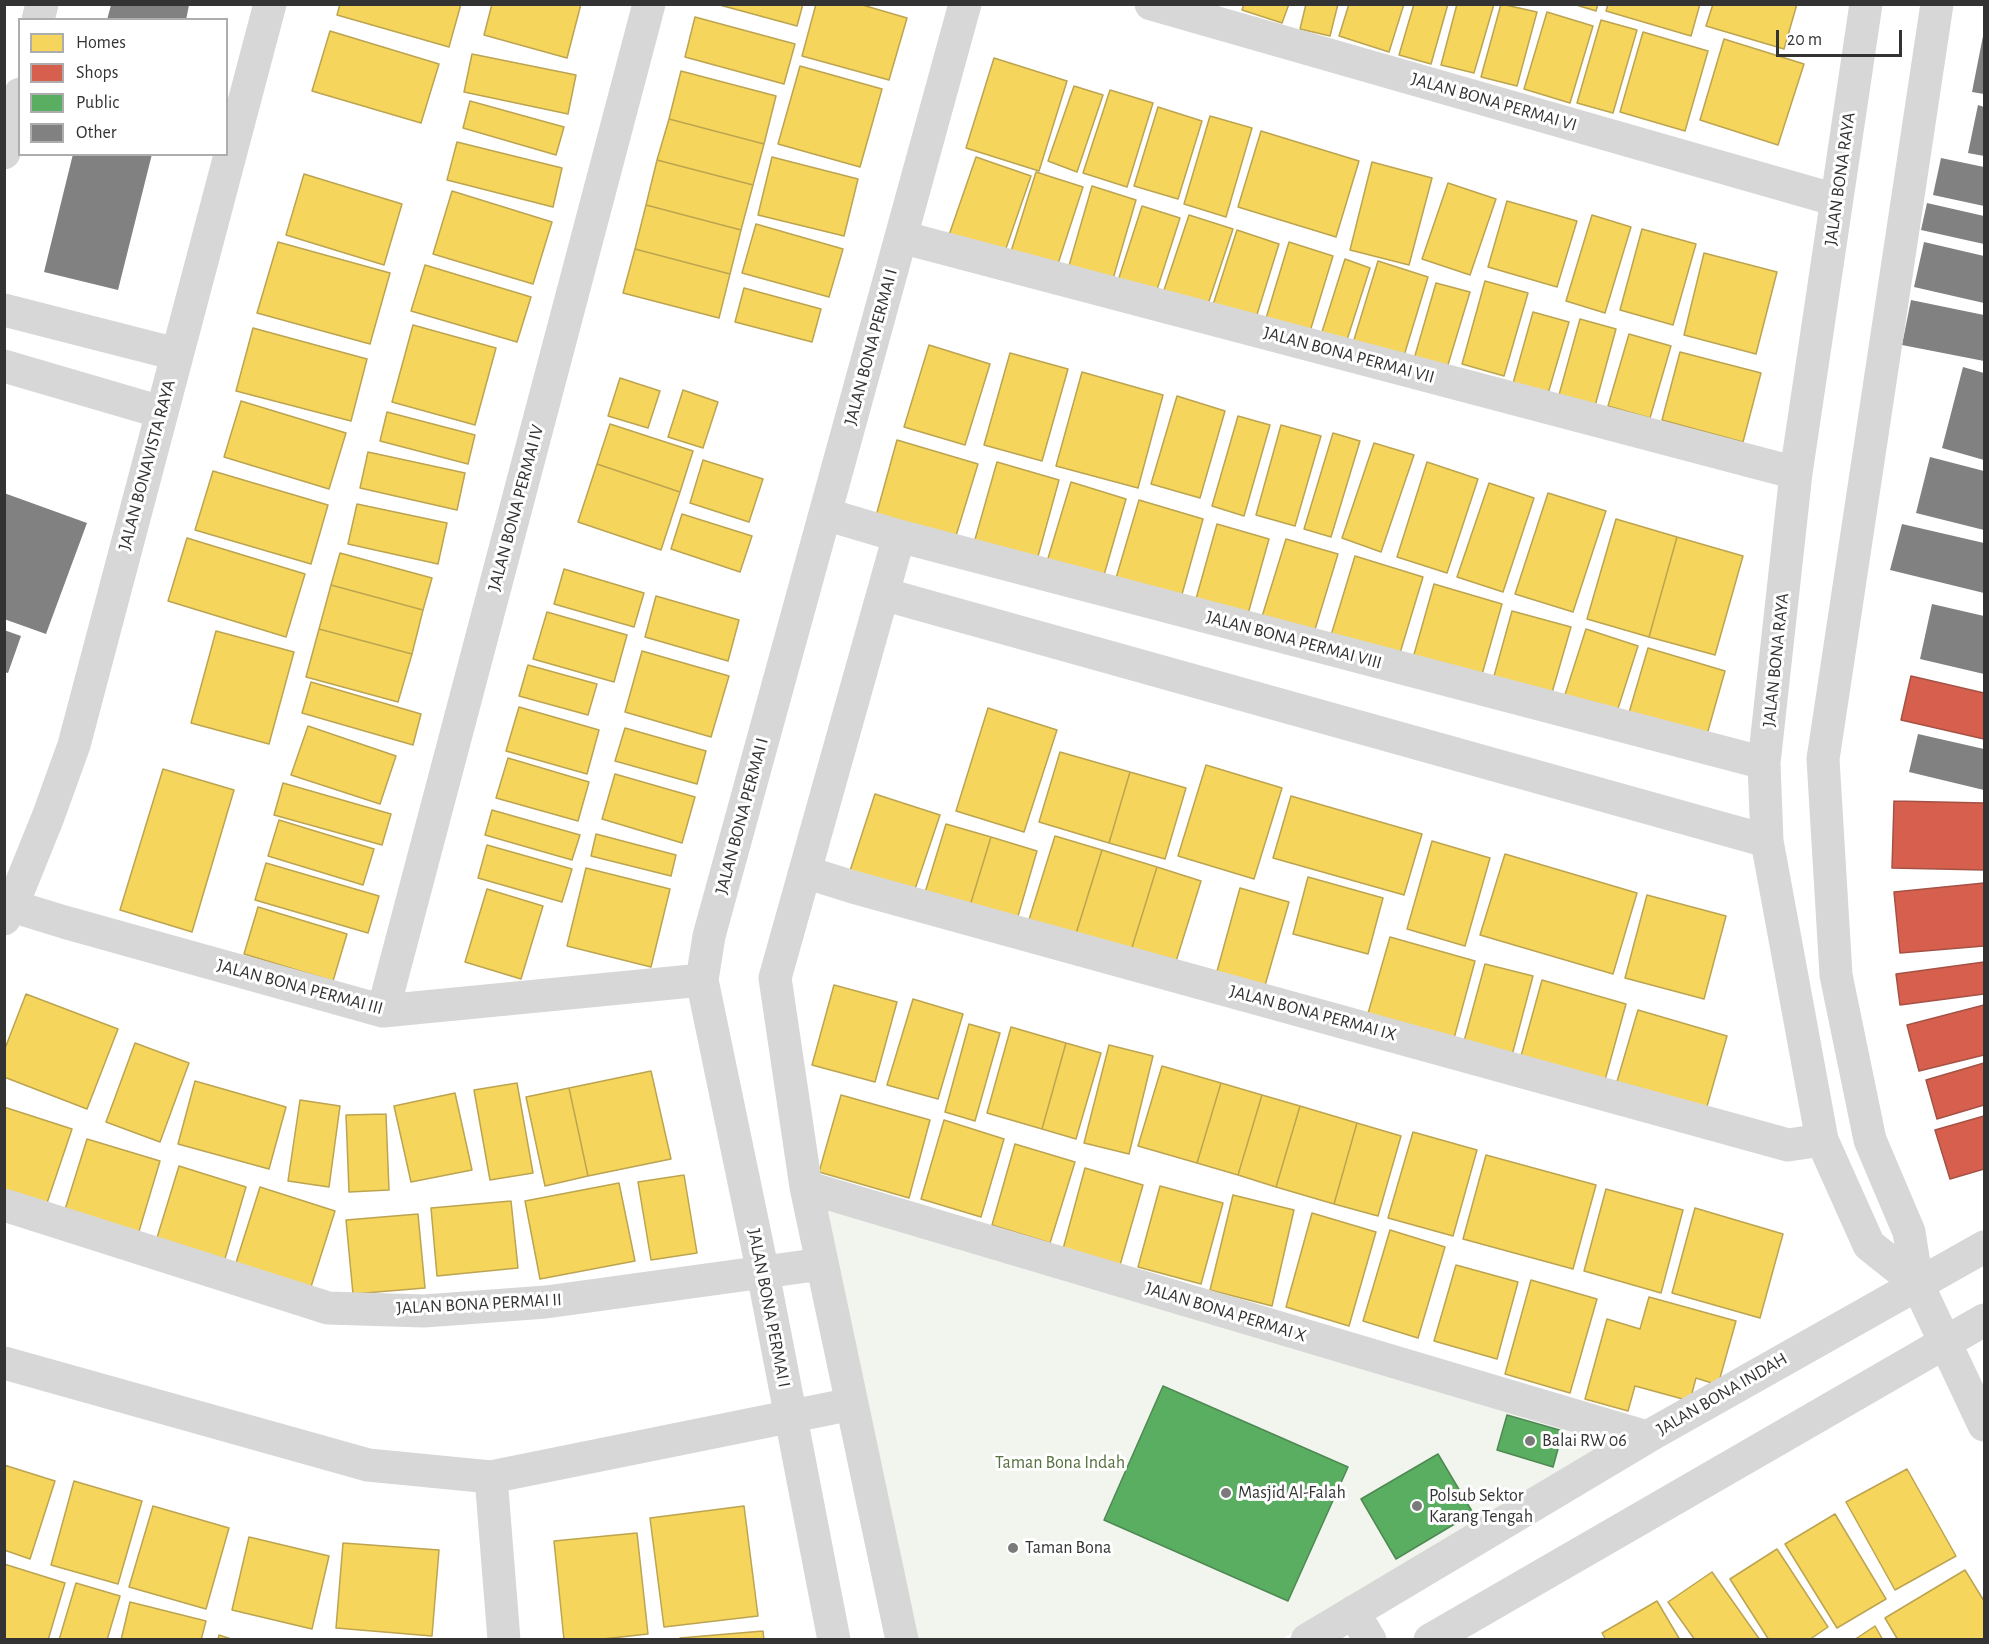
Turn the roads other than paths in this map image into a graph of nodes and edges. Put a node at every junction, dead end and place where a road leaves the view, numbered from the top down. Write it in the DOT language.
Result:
graph roads {
  1 [pos="270,4"];
  2 [pos="649,4"];
  3 [pos="965,4"];
  4 [pos="1151,4"];
  5 [pos="1866,4"];
  6 [pos="1937,4"];
  7 [pos="18,101"];
  8 [pos="4,153"];
  9 [pos="1836,200"];
  10 [pos="901,237"];
  11 [pos="4,310"];
  12 [pos="176,354"];
  13 [pos="4,366"];
  14 [pos="161,412"];
  15 [pos="1796,473"];
  16 [pos="825,514"];
  17 [pos="899,536"];
  18 [pos="883,594"];
  19 [pos="1764,763"];
  20 [pos="1767,841"];
  21 [pos="805,872"];
  22 [pos="8,912"];
  23 [pos="702,980"];
  24 [pos="383,1011"];
  25 [pos="1822,1140"];
  26 [pos="806,1186"];
  27 [pos="4,1205"];
  28 [pos="1984,1247"];
  29 [pos="822,1264"];
  30 [pos="763,1274"];
  31 [pos="1917,1283"];
  32 [pos="1984,1320"];
  33 [pos="1947,1342"];
  34 [pos="4,1363"];
  35 [pos="852,1404"];
  36 [pos="790,1416"];
  37 [pos="1984,1425"];
  38 [pos="1647,1437"];
  39 [pos="491,1477"];
  40 [pos="1353,1612"];
  41 [pos="504,1640"];
  42 [pos="834,1640"];
  43 [pos="902,1640"];
  44 [pos="1307,1640"];
  45 [pos="1370,1640"];
  46 [pos="1430,1640"];
  1 -- 12 [label="street, JALAN BONAVISTA RAYA"];
  2 -- 24 [label="street, JALAN BONA PERMAI IV"];
  3 -- 10 [label="street, JALAN BONA PERMAI I"];
  4 -- 9 [label="street, JALAN BONA PERMAI VI"];
  5 -- 9 [label="street, JALAN BONA RAYA"];
  6 -- 31 [label="street, JALAN BONA RAYA"];
  7 -- 8 [label="street"];
  9 -- 15 [label="street, JALAN BONA RAYA"];
  10 -- 15 [label="street, JALAN BONA PERMAI VII"];
  10 -- 16 [label="street, JALAN BONA PERMAI I"];
  11 -- 12 [label="street"];
  12 -- 14 [label="street, JALAN BONAVISTA RAYA"];
  13 -- 14 [label="street"];
  14 -- 22 [label="street, JALAN BONAVISTA RAYA"];
  15 -- 19 [label="street, JALAN BONA RAYA"];
  16 -- 17 [label="street, JALAN BONA PERMAI VIII"];
  16 -- 23 [label="street, JALAN BONA PERMAI I"];
  17 -- 18 [label="street"];
  17 -- 19 [label="street, JALAN BONA PERMAI VIII"];
  18 -- 20 [label="street"];
  18 -- 21 [label="street"];
  19 -- 20 [label="street, JALAN BONA RAYA"];
  20 -- 25 [label="street, JALAN BONA RAYA"];
  21 -- 25 [label="street, JALAN BONA PERMAI IX"];
  21 -- 26 [label="street"];
  22 -- 24 [label="street, JALAN BONA PERMAI III"];
  23 -- 24 [label="street, JALAN BONA PERMAI III"];
  23 -- 30 [label="street, JALAN BONA PERMAI I"];
  25 -- 31 [label="street, JALAN BONA RAYA"];
  26 -- 29 [label="street"];
  26 -- 38 [label="street, JALAN BONA PERMAI X"];
  27 -- 30 [label="street, JALAN BONA PERMAI II"];
  28 -- 31 [label="street, JALAN BONA INDAH"];
  29 -- 30 [label="street, JALAN BONA PERMAI II"];
  29 -- 35 [label="street"];
  30 -- 36 [label="street, JALAN BONA PERMAI I"];
  31 -- 33 [label="street, JALAN BONA RAYA"];
  31 -- 38 [label="street, JALAN BONA INDAH"];
  32 -- 33 [label="street"];
  33 -- 37 [label="street, JALAN BONA RAYA"];
  33 -- 46 [label="street"];
  34 -- 39 [label="street"];
  35 -- 36 [label="street"];
  35 -- 43 [label="street"];
  36 -- 39 [label="street"];
  36 -- 42 [label="street, JALAN BONA PERMAI I"];
  38 -- 40 [label="street, JALAN BONA INDAH"];
  39 -- 41 [label="street"];
  40 -- 44 [label="street, JALAN BONA INDAH"];
  40 -- 45 [label="street"];
}
